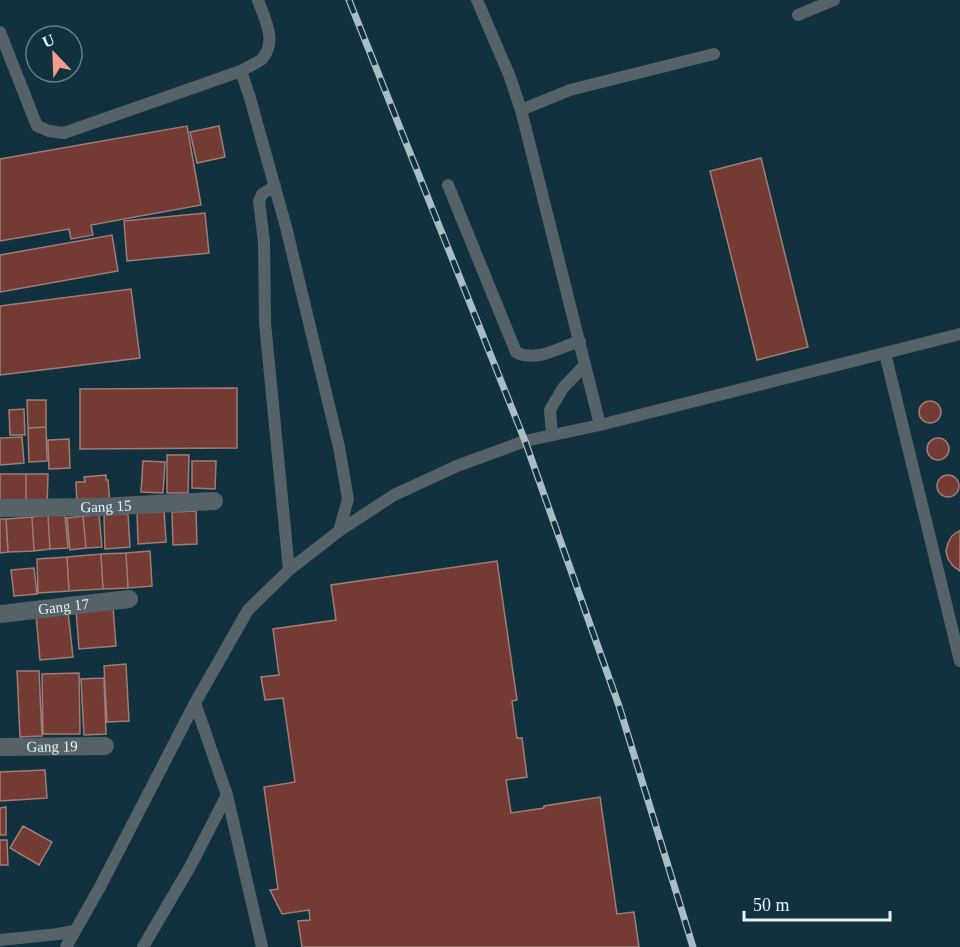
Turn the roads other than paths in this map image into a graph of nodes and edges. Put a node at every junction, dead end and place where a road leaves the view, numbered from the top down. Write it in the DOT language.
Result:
graph roads {
  1 [pos="258,0"];
  2 [pos="477,0"];
  3 [pos="834,0"];
  4 [pos="798,15"];
  5 [pos="0,33"];
  6 [pos="714,54"];
  7 [pos="241,71"];
  8 [pos="521,110"];
  9 [pos="448,185"];
  10 [pos="275,186"];
  11 [pos="960,334"];
  12 [pos="580,340"];
  13 [pos="885,353"];
  14 [pos="585,365"];
  15 [pos="600,425"];
  16 [pos="552,435"];
  17 [pos="214,501"];
  18 [pos="0,508"];
  19 [pos="339,531"];
  20 [pos="289,570"];
  21 [pos="129,599"];
  22 [pos="0,614"];
  23 [pos="960,661"];
  24 [pos="195,703"];
  25 [pos="105,746"];
  26 [pos="0,747"];
  27 [pos="227,795"];
  28 [pos="74,931"];
  29 [pos="0,940"];
  30 [pos="66,947"];
  31 [pos="143,947"];
  32 [pos="262,947"];
  1 -- 7 [label="lane"];
  2 -- 8 [label="lane"];
  3 -- 4 [label="lane"];
  5 -- 7 [label="lane"];
  6 -- 8 [label="lane"];
  7 -- 10 [label="lane"];
  8 -- 12 [label="lane"];
  9 -- 12 [label="lane"];
  10 -- 19 [label="lane"];
  10 -- 20 [label="lane"];
  11 -- 13 [label="lane"];
  12 -- 14 [label="lane"];
  13 -- 15 [label="lane"];
  13 -- 23 [label="lane"];
  14 -- 15 [label="lane"];
  14 -- 16 [label="lane"];
  15 -- 16 [label="lane"];
  16 -- 19 [label="lane"];
  17 -- 18 [label="street, Gang 15"];
  19 -- 20 [label="lane"];
  20 -- 24 [label="lane"];
  21 -- 22 [label="street, Gang 17"];
  24 -- 27 [label="lane"];
  24 -- 28 [label="lane"];
  25 -- 26 [label="street, Gang 19"];
  27 -- 31 [label="lane"];
  27 -- 32 [label="lane"];
  28 -- 29 [label="lane"];
  28 -- 30 [label="lane"];
}
